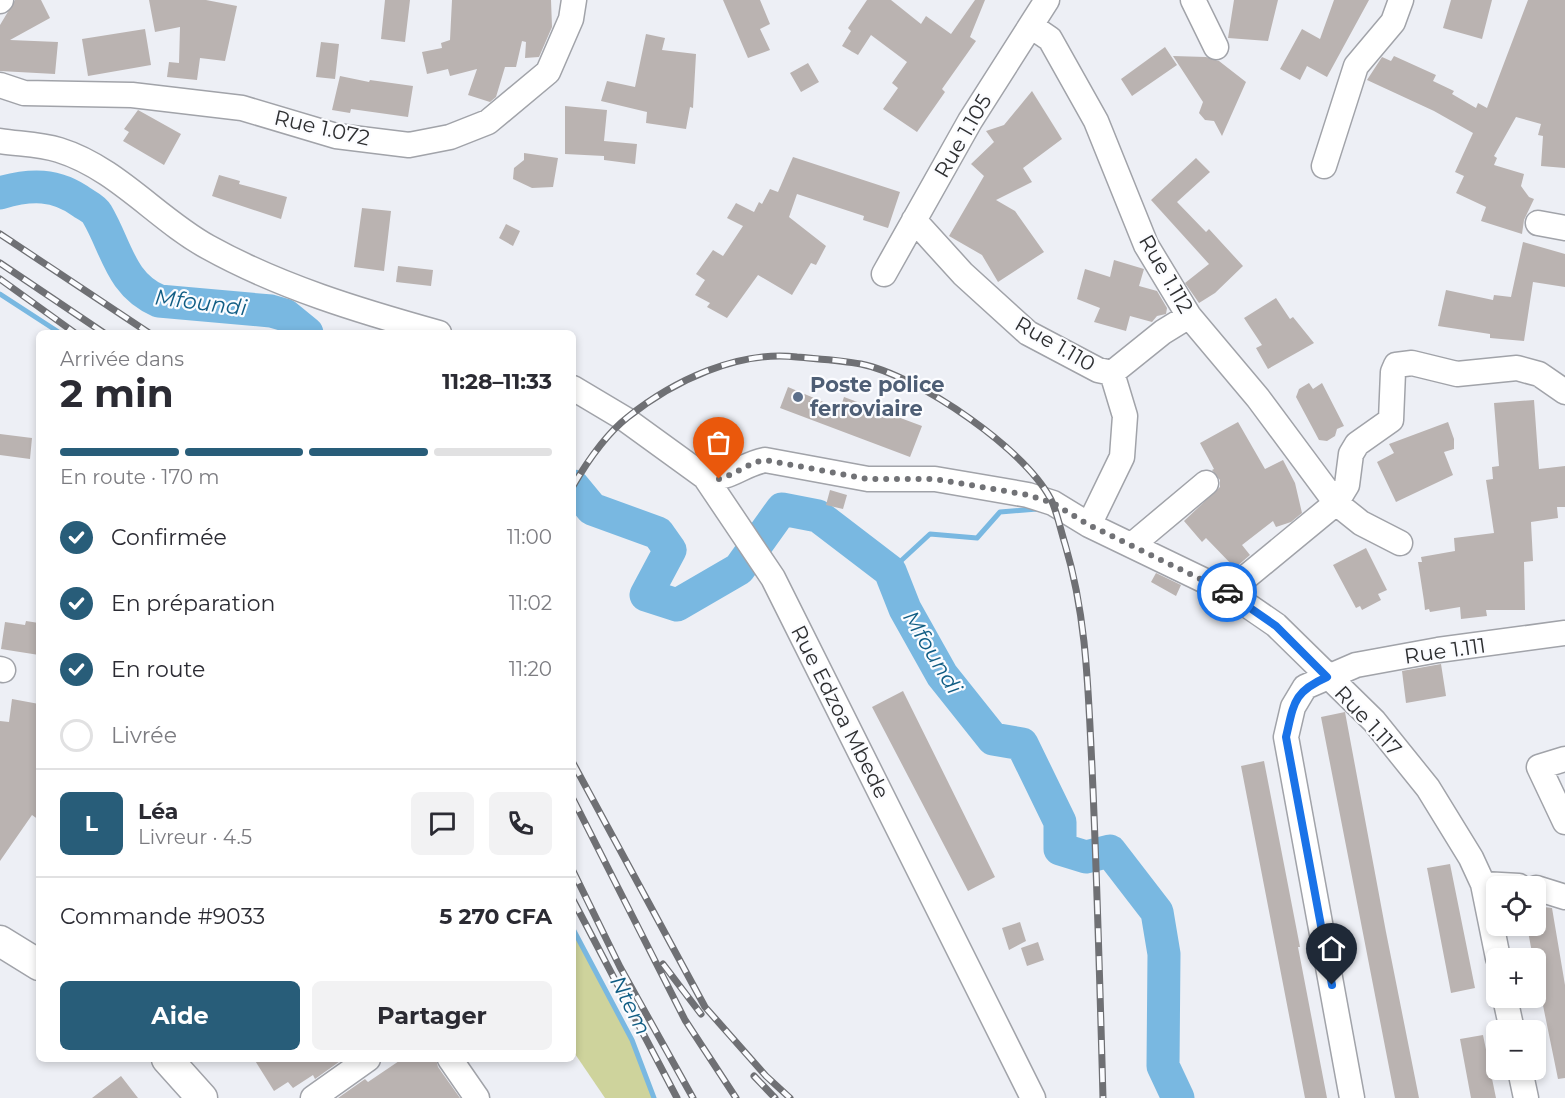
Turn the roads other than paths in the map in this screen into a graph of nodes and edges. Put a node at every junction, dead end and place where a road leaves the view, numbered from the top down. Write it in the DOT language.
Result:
graph roads {
  1 [pos="574,0"];
  2 [pos="1047,0"];
  3 [pos="1193,0"];
  4 [pos="1401,0"];
  5 [pos="1030,26"];
  6 [pos="1216,47"];
  7 [pos="0,85"];
  8 [pos="0,141"];
  9 [pos="1324,166"];
  10 [pos="914,220"];
  11 [pos="1538,223"];
  12 [pos="1565,228"];
  13 [pos="884,274"];
  14 [pos="1189,316"];
  15 [pos="428,330"];
  16 [pos="1112,373"];
  17 [pos="576,390"];
  18 [pos="1565,392"];
  19 [pos="705,477"];
  20 [pos="1206,483"];
  21 [pos="1336,503"];
  22 [pos="1089,525"];
  23 [pos="1400,543"];
  24 [pos="1132,545"];
  25 [pos="1228,592"];
  26 [pos="1565,633"];
  27 [pos="1327,677"];
  28 [pos="1565,759"];
  29 [pos="1565,822"];
  30 [pos="1483,884"];
  31 [pos="1486,884"];
  32 [pos="1546,891"];
  33 [pos="1565,897"];
  34 [pos="0,941"];
  35 [pos="1496,948"];
  36 [pos="36,963"];
  37 [pos="170,1062"];
  38 [pos="364,1062"];
  39 [pos="452,1062"];
  40 [pos="1522,1080"];
  41 [pos="202,1098"];
  42 [pos="313,1098"];
  43 [pos="477,1098"];
  44 [pos="1034,1098"];
  45 [pos="1352,1098"];
  46 [pos="1526,1098"];
  1 -- 7 [label="street, Rue 1.072"];
  2 -- 5 [label="street, Rue 1.105"];
  3 -- 6 [label="street"];
  4 -- 9 [label="street"];
  5 -- 10 [label="street, Rue 1.105"];
  5 -- 14 [label="street, Rue 1.112"];
  8 -- 15 [label="street"];
  10 -- 13 [label="street, Rue 1.105"];
  10 -- 16 [label="street, Rue 1.110"];
  11 -- 12 [label="street"];
  14 -- 16 [label="street"];
  14 -- 21 [label="street, Rue 1.112"];
  16 -- 22 [label="street, Rue 1.110"];
  17 -- 19 [label="street, Rue Edzoa Mbede"];
  18 -- 21 [label="street"];
  19 -- 22 [label="street, Rue 1.117"];
  19 -- 44 [label="street, Rue Edzoa Mbede"];
  20 -- 24 [label="street"];
  21 -- 23 [label="street, Rue 1.112"];
  21 -- 25 [label="street"];
  22 -- 24 [label="street, Rue 1.117"];
  24 -- 25 [label="street, Rue 1.117"];
  25 -- 27 [label="street, Rue 1.117"];
  26 -- 27 [label="street, Rue 1.111"];
  27 -- 30 [label="street, Rue 1.117"];
  27 -- 45 [label="street, Rue 1.111"];
  28 -- 29 [label="street"];
  30 -- 31 [label="street"];
  30 -- 35 [label="street, Rue 1.117"];
  32 -- 33 [label="street"];
  34 -- 36 [label="main road"];
  37 -- 41 [label="main road"];
  38 -- 42 [label="street"];
  39 -- 43 [label="street"];
  40 -- 46 [label="street"];
}
